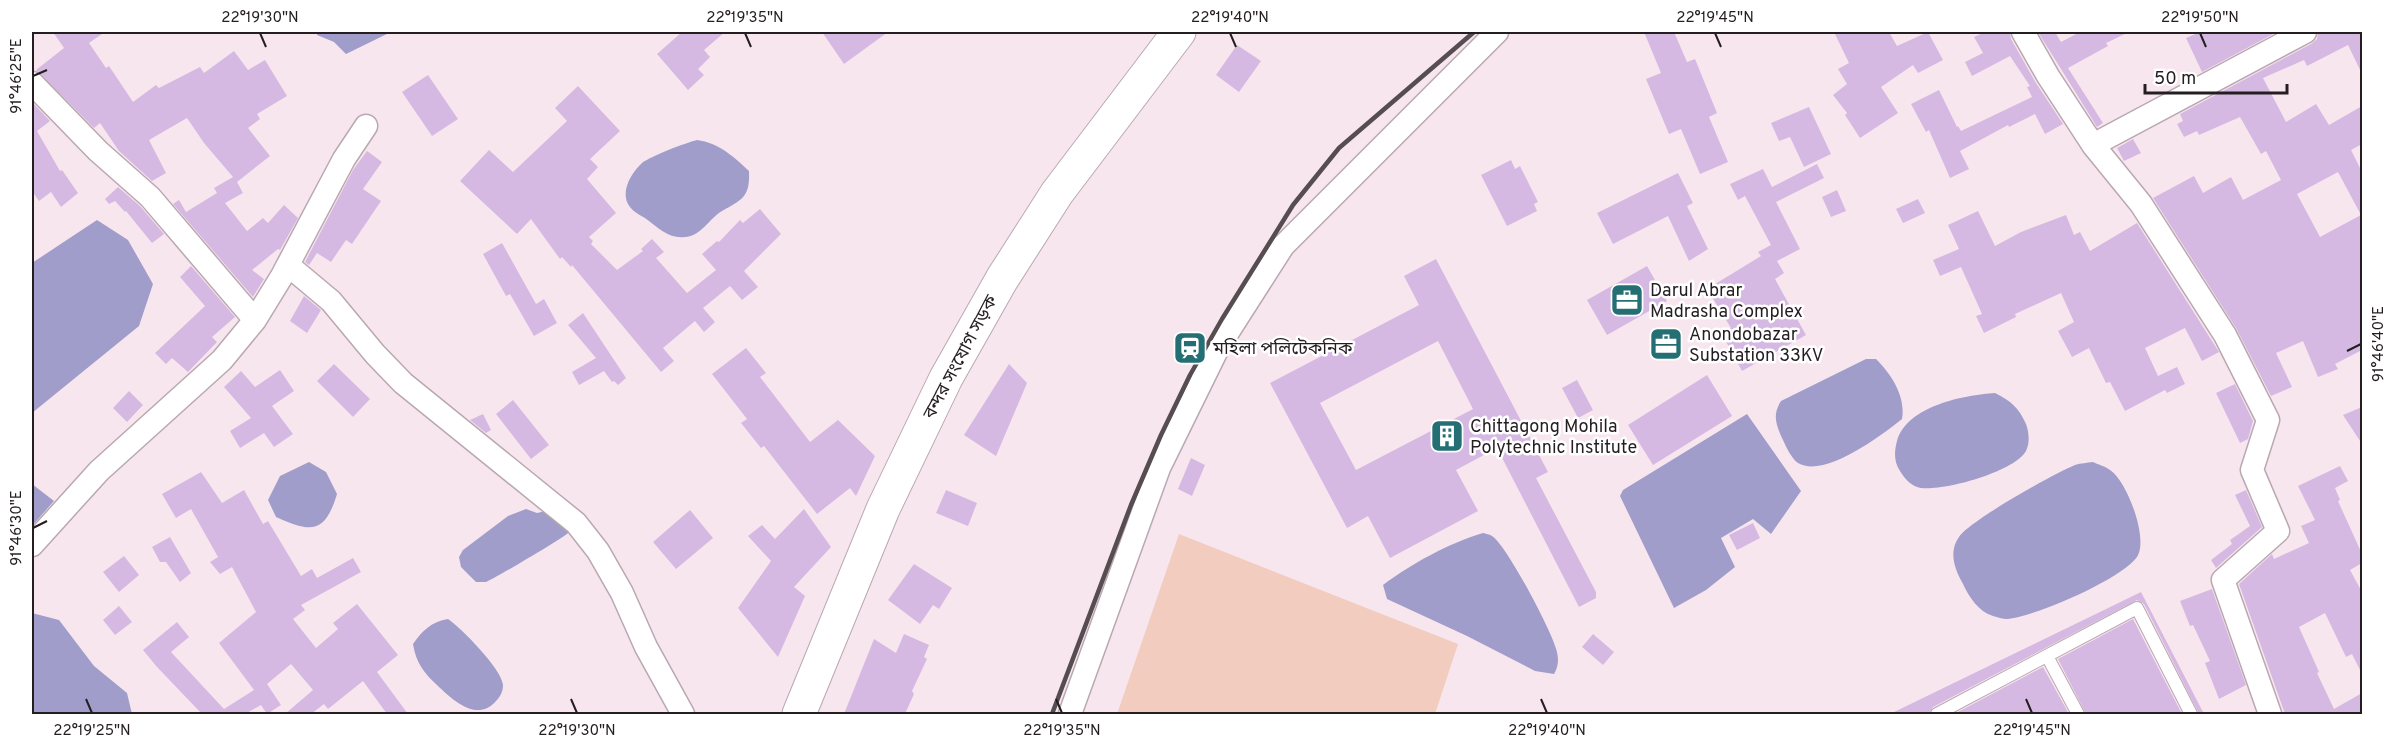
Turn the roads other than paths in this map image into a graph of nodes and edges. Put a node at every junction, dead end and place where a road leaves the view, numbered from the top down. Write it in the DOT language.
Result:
graph roads {
  1 [pos="1497,32"];
  2 [pos="2023,32"];
  3 [pos="2305,32"];
  4 [pos="1169,36"];
  5 [pos="32,83"];
  6 [pos="366,126"];
  7 [pos="2093,145"];
  8 [pos="288,265"];
  9 [pos="255,320"];
  10 [pos="32,545"];
  11 [pos="2047,656"];
  12 [pos="683,714"];
  13 [pos="799,714"];
  14 [pos="1070,714"];
  15 [pos="1938,714"];
  16 [pos="2078,714"];
  17 [pos="2191,714"];
  18 [pos="2270,714"];
  1 -- 14 [label="street"];
  2 -- 7 [label="street"];
  3 -- 7 [label="street"];
  4 -- 13 [label="highway, বন্দর সংযোগ সড়ক"];
  5 -- 9 [label="street"];
  6 -- 8 [label="street"];
  7 -- 18 [label="street"];
  8 -- 9 [label="street"];
  8 -- 12 [label="street"];
  9 -- 10 [label="street"];
  11 -- 15 [label="lane"];
  11 -- 16 [label="lane"];
  11 -- 17 [label="lane"];
}
